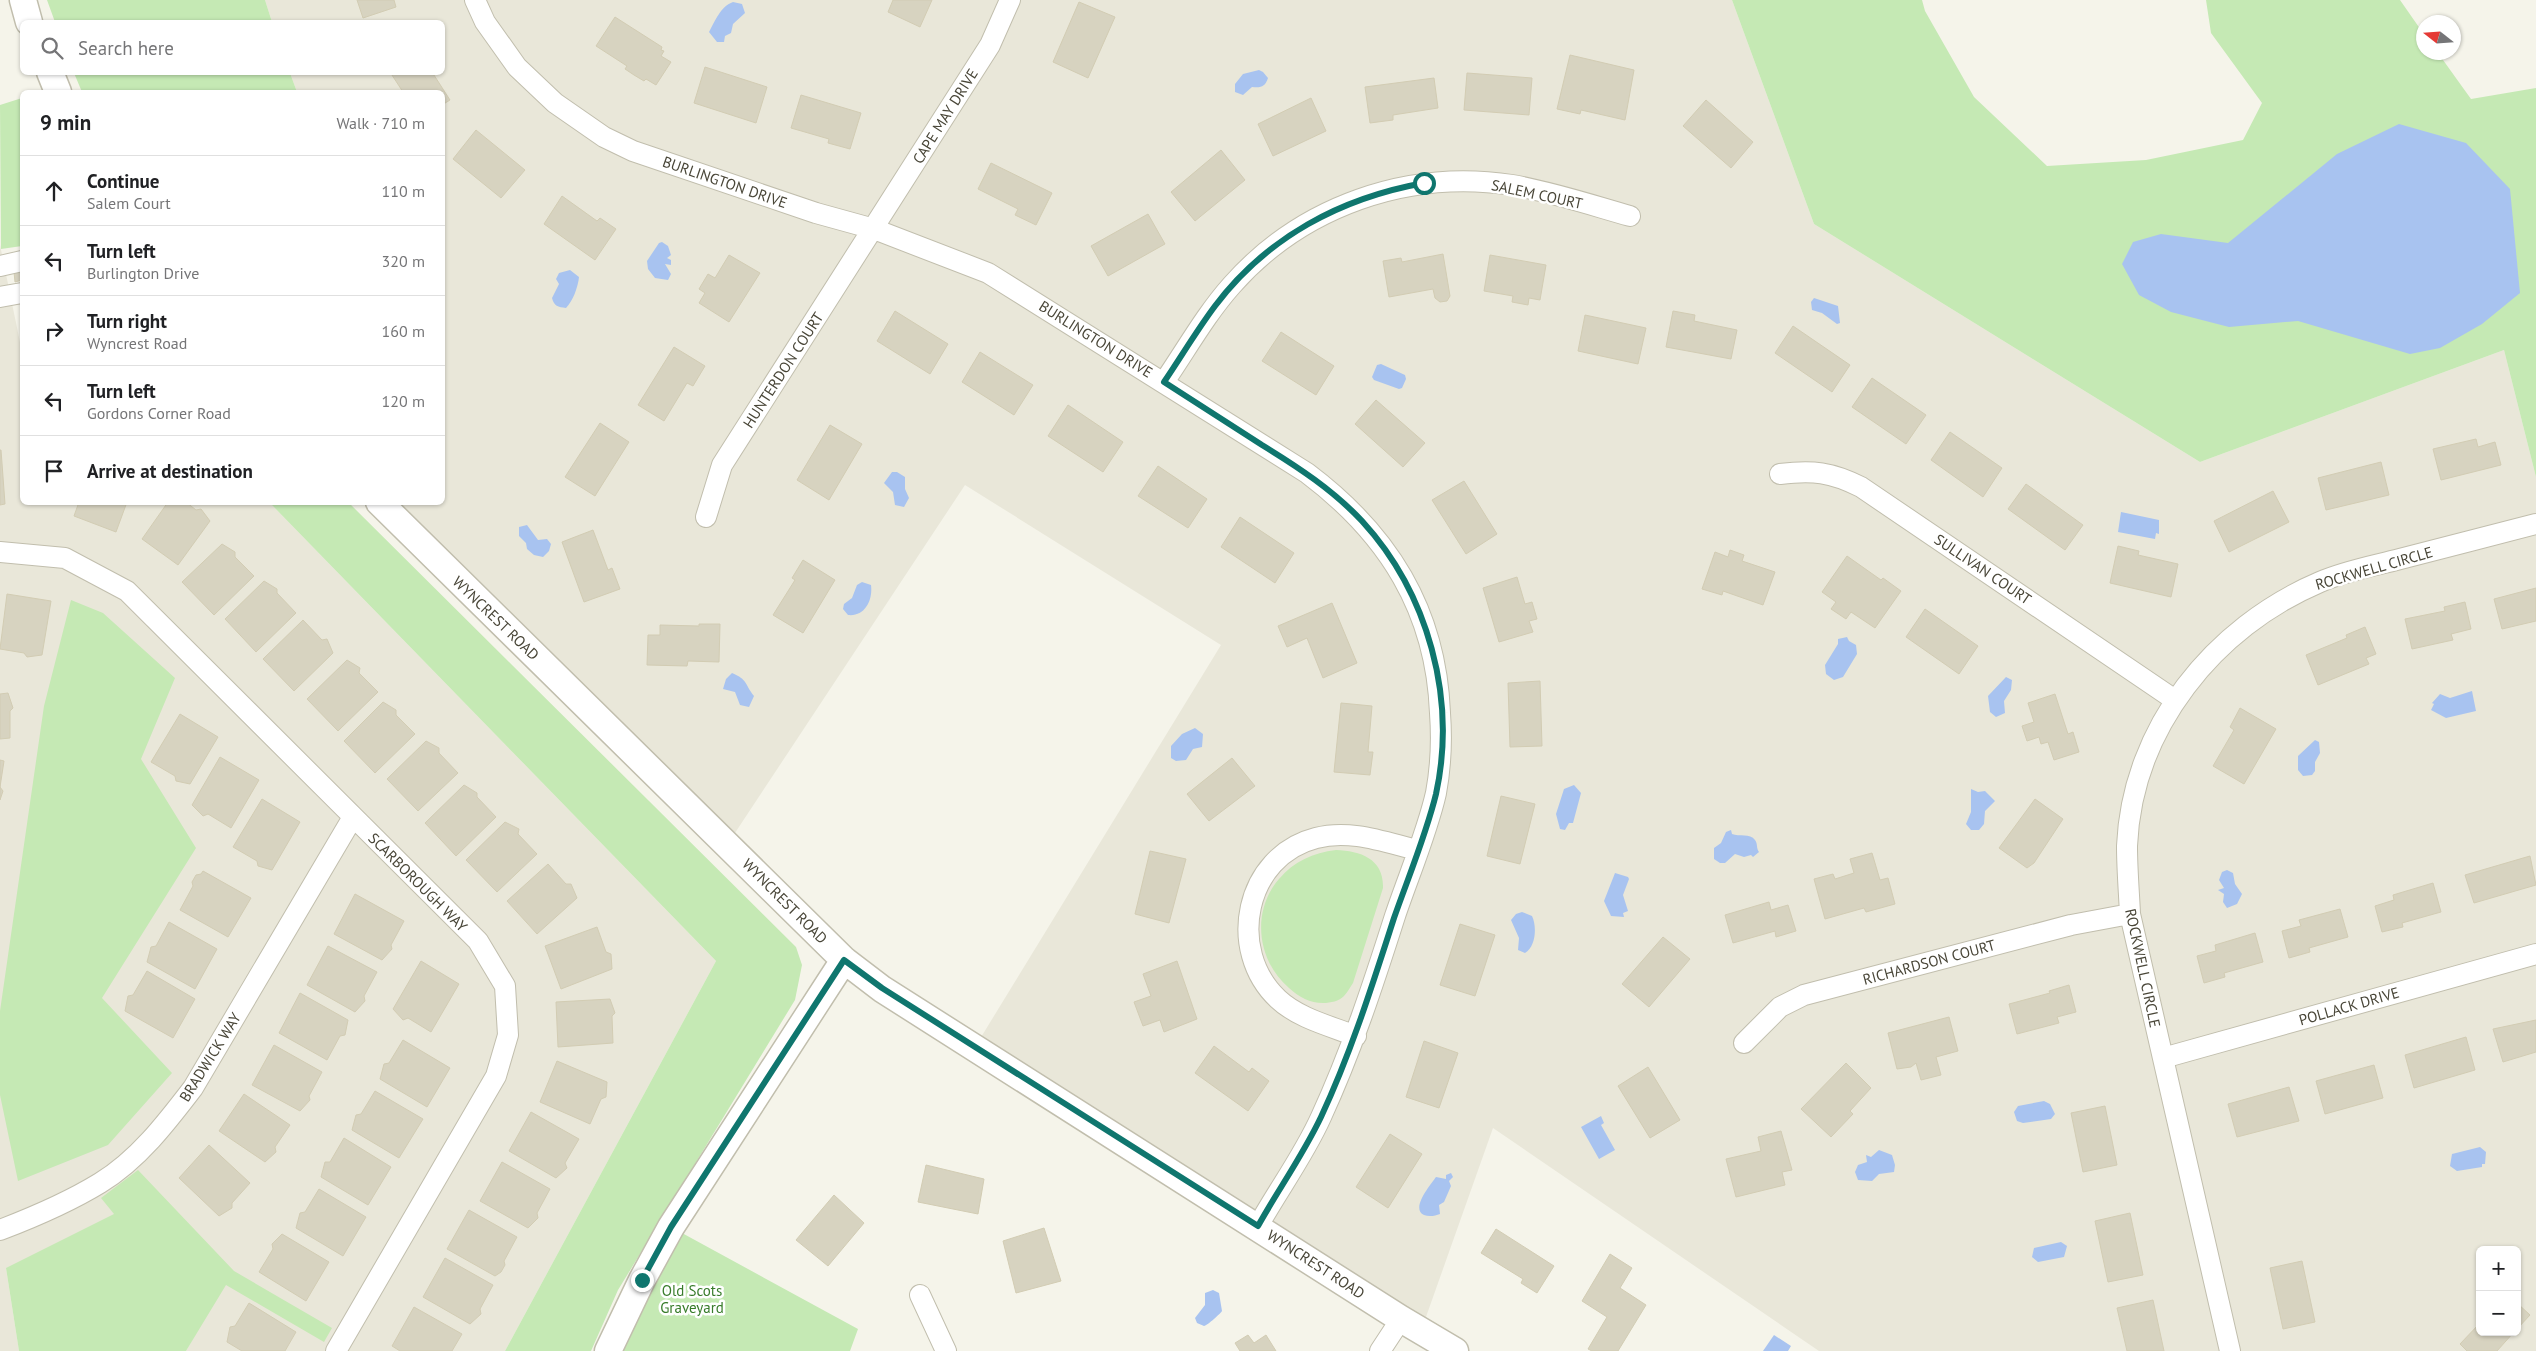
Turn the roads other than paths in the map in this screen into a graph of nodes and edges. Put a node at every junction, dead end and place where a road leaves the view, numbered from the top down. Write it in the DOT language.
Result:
graph roads {
  1 [pos="22,0"];
  2 [pos="475,0"];
  3 [pos="1010,0"];
  4 [pos="28,20"];
  5 [pos="51,75"];
  6 [pos="57,90"];
  7 [pos="1630,216"];
  8 [pos="874,229"];
  9 [pos="20,261"];
  10 [pos="0,266"];
  11 [pos="20,293"];
  12 [pos="0,297"];
  13 [pos="1164,382"];
  14 [pos="1780,474"];
  15 [pos="382,505"];
  16 [pos="706,517"];
  17 [pos="2536,524"];
  18 [pos="0,552"];
  19 [pos="2175,700"];
  20 [pos="353,816"];
  21 [pos="1417,850"];
  22 [pos="2130,914"];
  23 [pos="2536,954"];
  24 [pos="844,960"];
  25 [pos="1356,1036"];
  26 [pos="1744,1043"];
  27 [pos="2162,1058"];
  28 [pos="1258,1226"];
  29 [pos="0,1230"];
  30 [pos="920,1296"];
  31 [pos="1401,1319"];
  32 [pos="336,1351"];
  33 [pos="608,1351"];
  34 [pos="946,1351"];
  35 [pos="1380,1351"];
  36 [pos="1455,1351"];
  37 [pos="2230,1351"];
  1 -- 4 [label="street"];
  2 -- 8 [label="street, BURLINGTON DRIVE"];
  3 -- 8 [label="street, CAPE MAY DRIVE"];
  5 -- 6 [label="street"];
  7 -- 13 [label="street, SALEM COURT"];
  8 -- 13 [label="street, BURLINGTON DRIVE"];
  8 -- 16 [label="street, HUNTERDON COURT"];
  9 -- 10 [label="street"];
  11 -- 12 [label="street"];
  13 -- 21 [label="street, BURLINGTON DRIVE"];
  14 -- 19 [label="street, SULLIVAN COURT"];
  15 -- 24 [label="street, WYNCREST ROAD"];
  17 -- 19 [label="street, ROCKWELL CIRCLE"];
  18 -- 20 [label="street, SCARBOROUGH WAY"];
  19 -- 22 [label="street, ROCKWELL CIRCLE"];
  20 -- 29 [label="street, BRADWICK WAY"];
  20 -- 32 [label="street, SCARBOROUGH WAY"];
  21 -- 25 [label="street, BURLINGTON DRIVE"];
  21 -- 25 [label="street"];
  22 -- 26 [label="street, RICHARDSON COURT"];
  22 -- 27 [label="street, ROCKWELL CIRCLE"];
  23 -- 27 [label="street, POLLACK DRIVE"];
  24 -- 28 [label="street, WYNCREST ROAD"];
  24 -- 33 [label="street"];
  25 -- 28 [label="street, BURLINGTON DRIVE"];
  27 -- 37 [label="street, ROCKWELL CIRCLE"];
  28 -- 31 [label="street, WYNCREST ROAD"];
  30 -- 34 [label="street"];
  31 -- 35 [label="street"];
  31 -- 36 [label="street, WYNCREST ROAD"];
}
